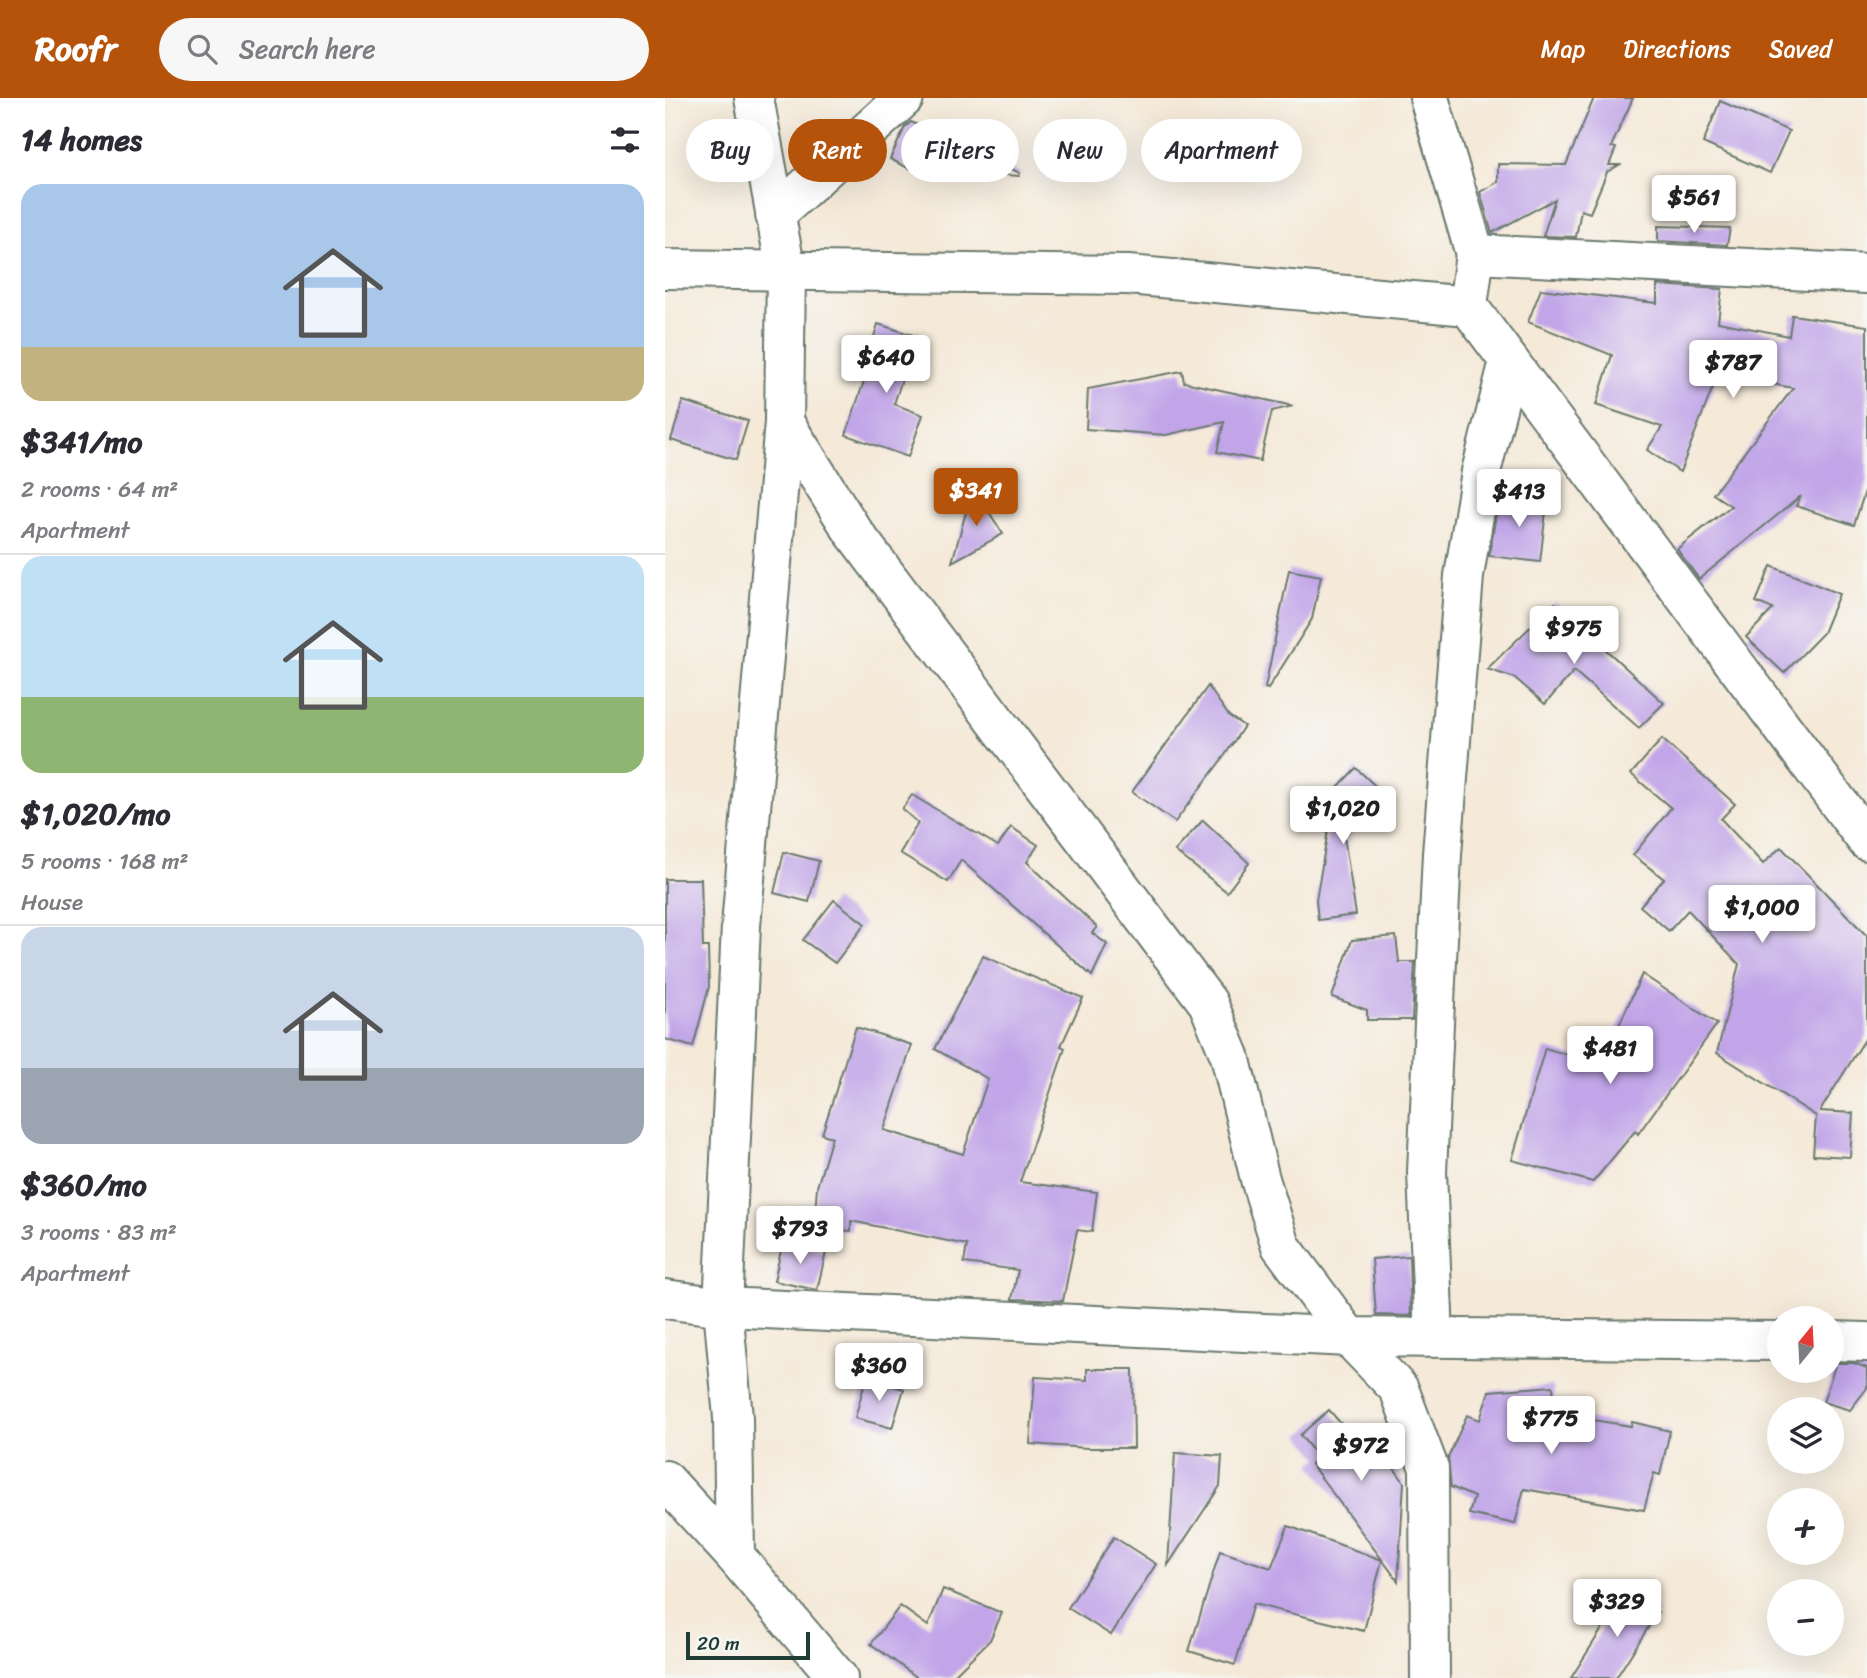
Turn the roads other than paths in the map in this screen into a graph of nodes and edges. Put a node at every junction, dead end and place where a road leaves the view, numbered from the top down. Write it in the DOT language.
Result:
graph roads {
  1 [pos="754,98"];
  2 [pos="904,98"];
  3 [pos="1429,98"];
  4 [pos="775,215"];
  5 [pos="1475,254"];
  6 [pos="665,269"];
  7 [pos="786,271"];
  8 [pos="1867,274"];
  9 [pos="1468,306"];
  10 [pos="1509,361"];
  11 [pos="784,422"];
  12 [pos="1867,841"];
  13 [pos="665,1299"];
  14 [pos="723,1307"];
  15 [pos="1349,1337"];
  16 [pos="1434,1337"];
  17 [pos="1767,1341"];
  18 [pos="1845,1341"];
  19 [pos="1867,1342"];
  20 [pos="665,1480"];
  21 [pos="735,1556"];
  22 [pos="838,1678"];
  23 [pos="1430,1678"];
  1 -- 4 [label="street"];
  2 -- 4 [label="street"];
  3 -- 5 [label="street"];
  4 -- 7 [label="street"];
  5 -- 8 [label="street"];
  5 -- 9 [label="street"];
  6 -- 7 [label="street"];
  7 -- 9 [label="street"];
  7 -- 11 [label="street"];
  9 -- 10 [label="street"];
  10 -- 12 [label="street"];
  10 -- 16 [label="street"];
  11 -- 14 [label="street"];
  11 -- 15 [label="street"];
  13 -- 14 [label="street"];
  14 -- 15 [label="street"];
  14 -- 21 [label="street"];
  15 -- 16 [label="street"];
  15 -- 23 [label="street"];
  16 -- 17 [label="street"];
  18 -- 19 [label="street"];
  20 -- 21 [label="street"];
  21 -- 22 [label="street"];
}
